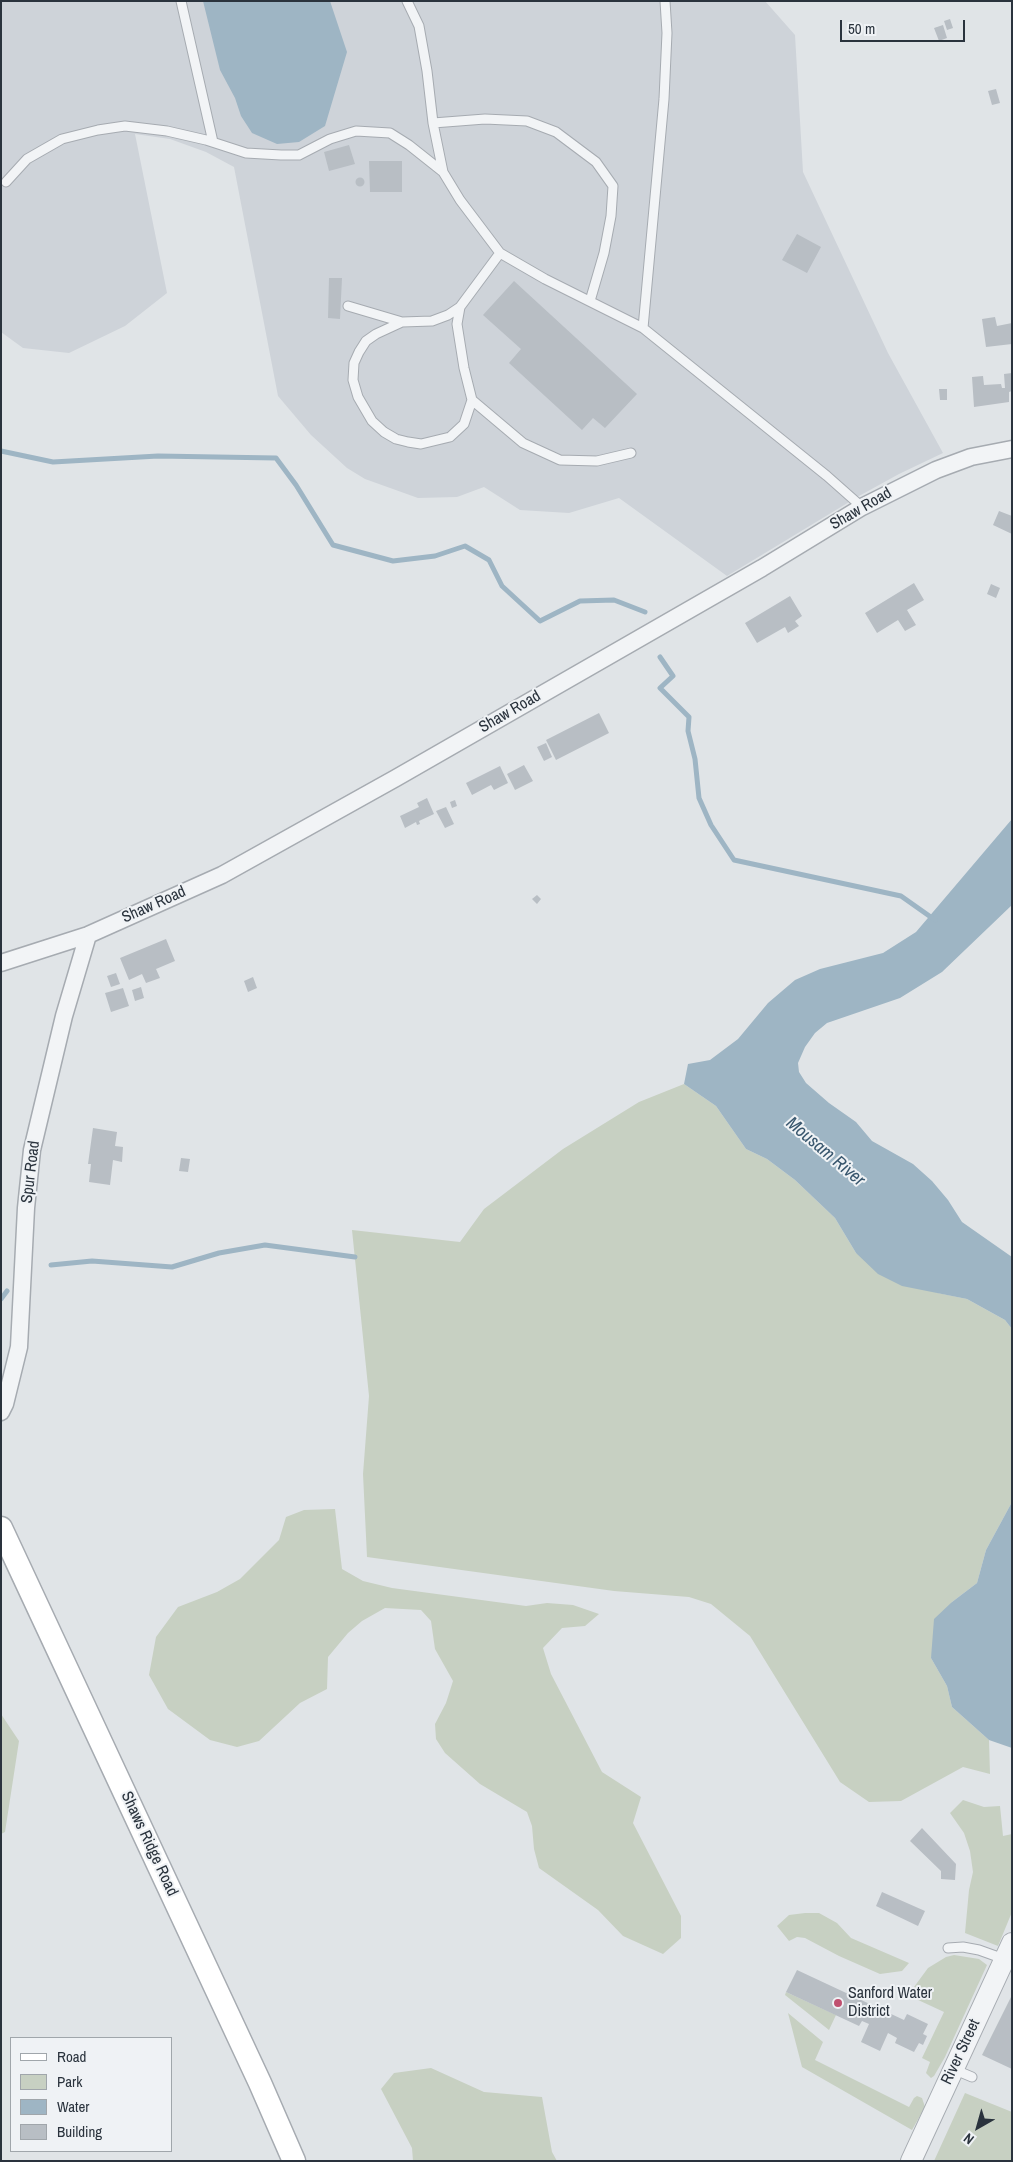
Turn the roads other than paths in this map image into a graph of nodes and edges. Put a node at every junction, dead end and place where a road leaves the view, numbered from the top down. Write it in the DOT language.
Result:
graph roads {
  1 [pos="181,1"];
  2 [pos="407,1"];
  3 [pos="666,1"];
  4 [pos="433,123"];
  5 [pos="213,142"];
  6 [pos="442,172"];
  7 [pos="6,182"];
  8 [pos="500,253"];
  9 [pos="590,301"];
  10 [pos="348,306"];
  11 [pos="460,307"];
  12 [pos="402,322"];
  13 [pos="643,328"];
  14 [pos="472,400"];
  15 [pos="1012,449"];
  16 [pos="631,453"];
  17 [pos="862,507"];
  18 [pos="88,935"];
  19 [pos="1,963"];
  20 [pos="1,1412"];
  21 [pos="1,1528"];
  22 [pos="948,1948"];
  23 [pos="1008,1951"];
  24 [pos="953,2069"];
  25 [pos="972,2077"];
  26 [pos="294,2161"];
  27 [pos="911,2161"];
  1 -- 5 [label="lane"];
  2 -- 4 [label="lane"];
  3 -- 13 [label="lane"];
  4 -- 6 [label="lane"];
  4 -- 9 [label="lane"];
  5 -- 6 [label="lane"];
  5 -- 7 [label="lane"];
  6 -- 8 [label="lane"];
  8 -- 9 [label="lane"];
  8 -- 11 [label="lane"];
  9 -- 13 [label="lane"];
  10 -- 12 [label="lane"];
  11 -- 12 [label="lane"];
  11 -- 14 [label="lane"];
  12 -- 14 [label="lane"];
  13 -- 17 [label="lane"];
  14 -- 16 [label="lane"];
  15 -- 17 [label="street, Shaw Road"];
  17 -- 18 [label="street, Shaw Road"];
  18 -- 19 [label="street, Shaw Road"];
  18 -- 20 [label="street, Spur Road"];
  21 -- 26 [label="main road, Shaws Ridge Road"];
  22 -- 23 [label="lane"];
  23 -- 24 [label="street, River Street"];
  24 -- 25 [label="lane"];
  24 -- 27 [label="street, River Street"];
}
